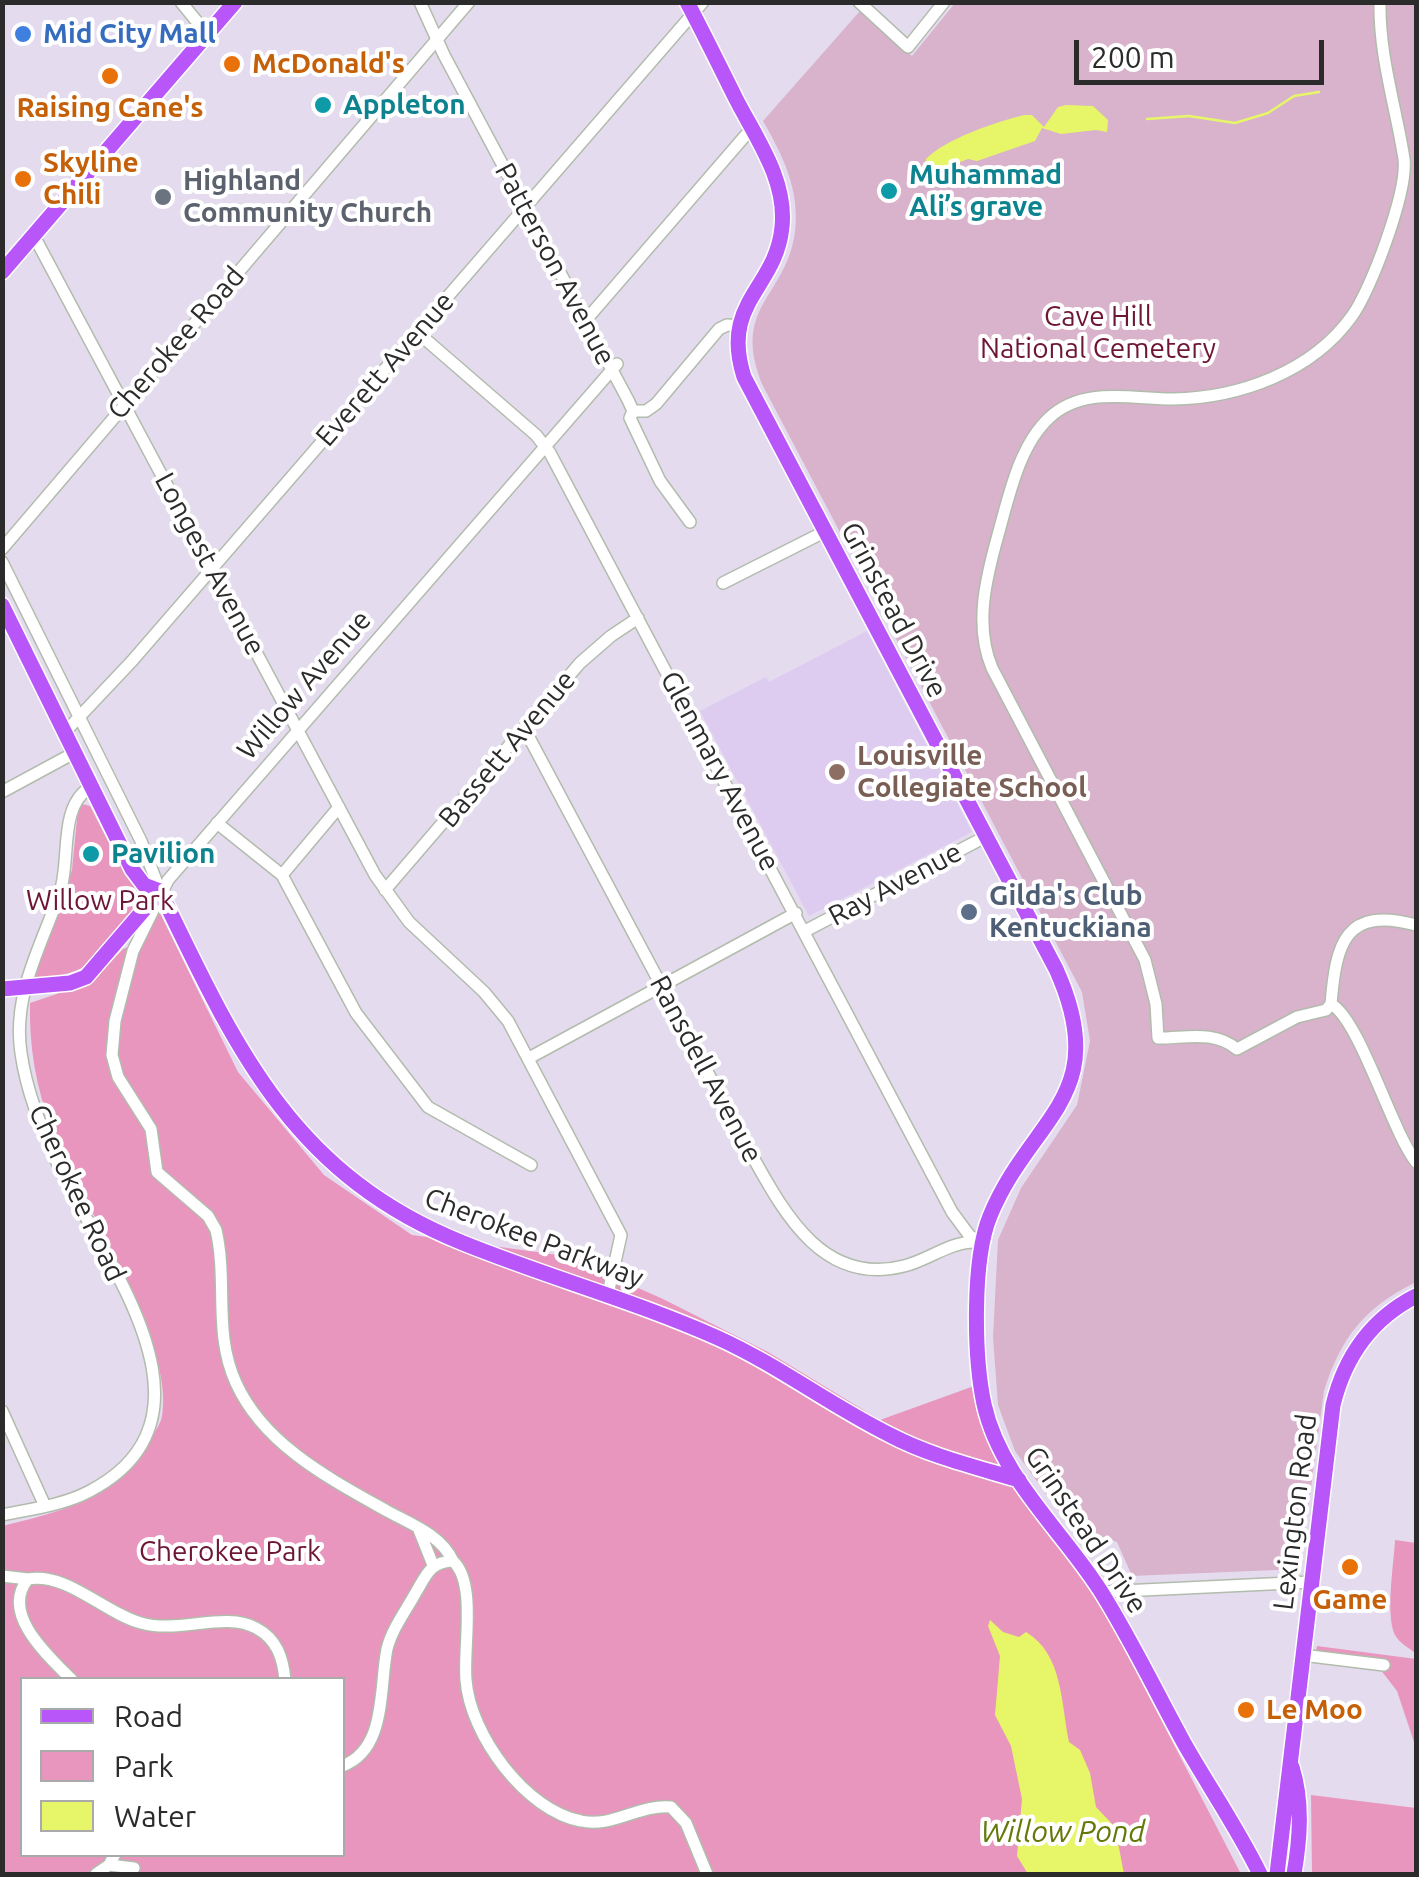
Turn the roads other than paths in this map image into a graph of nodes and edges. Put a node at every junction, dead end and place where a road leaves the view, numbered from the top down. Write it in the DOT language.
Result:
graph roads {
  1 [pos="181,2"];
  2 [pos="235,2"];
  3 [pos="420,2"];
  4 [pos="470,2"];
  5 [pos="859,2"];
  6 [pos="944,2"];
  7 [pos="1380,2"];
  8 [pos="694,6"];
  9 [pos="206,34"];
  10 [pos="438,40"];
  11 [pos="751,128"];
  12 [pos="526,207"];
  13 [pos="34,236"];
  14 [pos="5,264"];
  15 [pos="586,320"];
  16 [pos="738,326"];
  17 [pos="417,332"];
  18 [pos="614,367"];
  19 [pos="125,402"];
  20 [pos="633,410"];
  21 [pos="545,446"];
  22 [pos="690,522"];
  23 [pos="824,532"];
  24 [pos="2,550"];
  25 [pos="2,562"];
  26 [pos="211,568"];
  27 [pos="723,583"];
  28 [pos="2,605"];
  29 [pos="638,618"];
  30 [pos="80,718"];
  31 [pos="524,728"];
  32 [pos="298,730"];
  33 [pos="64,733"];
  34 [pos="74,754"];
  35 [pos="90,788"];
  36 [pos="2,792"];
  37 [pos="339,808"];
  38 [pos="217,823"];
  39 [pos="986,837"];
  40 [pos="282,875"];
  41 [pos="384,890"];
  42 [pos="160,891"];
  43 [pos="796,913"];
  44 [pos="1416,926"];
  45 [pos="806,931"];
  46 [pos="662,986"];
  47 [pos="24,988"];
  48 [pos="2,989"];
  49 [pos="1331,1004"];
  50 [pos="528,1058"];
  51 [pos="1416,1162"];
  52 [pos="532,1165"];
  53 [pos="981,1243"];
  54 [pos="608,1294"];
  55 [pos="1416,1296"];
  56 [pos="2,1411"];
  57 [pos="1018,1480"];
  58 [pos="45,1506"];
  59 [pos="2,1515"];
  60 [pos="419,1530"];
  61 [pos="453,1561"];
  62 [pos="433,1565"];
  63 [pos="2,1576"];
  64 [pos="28,1580"];
  65 [pos="1312,1582"];
  66 [pos="1101,1592"];
  67 [pos="6,1602"];
  68 [pos="1302,1655"];
  69 [pos="1384,1665"];
  70 [pos="69,1677"];
  71 [pos="285,1677"];
  72 [pos="345,1764"];
  73 [pos="1292,1767"];
  74 [pos="112,1860"];
  75 [pos="134,1866"];
  76 [pos="96,1874"];
  77 [pos="707,1874"];
  78 [pos="1260,1874"];
  79 [pos="1277,1874"];
  80 [pos="1294,1874"];
  1 -- 9 [label="street"];
  2 -- 9 [label="main road"];
  3 -- 10 [label="street, Patterson Avenue"];
  4 -- 10 [label="street, Cherokee Road"];
  5 -- 6 [label="street"];
  7 -- 49 [label="street"];
  8 -- 11 [label="main road"];
  8 -- 12 [label="street, Everett Avenue"];
  9 -- 13 [label="main road"];
  10 -- 12 [label="street, Patterson Avenue"];
  10 -- 19 [label="street, Cherokee Road"];
  11 -- 15 [label="street"];
  11 -- 16 [label="main road"];
  12 -- 15 [label="street, Patterson Avenue"];
  12 -- 17 [label="street, Everett Avenue"];
  13 -- 14 [label="main road"];
  13 -- 19 [label="street, Longest Avenue"];
  15 -- 18 [label="street, Patterson Avenue"];
  16 -- 20 [label="street"];
  16 -- 23 [label="main road, Grinstead Drive"];
  17 -- 21 [label="street, Glenmary Avenue"];
  17 -- 26 [label="street, Everett Avenue"];
  18 -- 20 [label="street, Patterson Avenue"];
  18 -- 21 [label="street, Willow Avenue"];
  19 -- 24 [label="street, Cherokee Road"];
  19 -- 26 [label="street, Longest Avenue"];
  20 -- 22 [label="street, Patterson Avenue"];
  21 -- 29 [label="street, Glenmary Avenue"];
  21 -- 32 [label="street, Willow Avenue"];
  23 -- 27 [label="street"];
  23 -- 39 [label="main road, Grinstead Drive"];
  25 -- 30 [label="street, Cherokee Parkway"];
  26 -- 30 [label="street, Everett Avenue"];
  26 -- 32 [label="street, Longest Avenue"];
  28 -- 33 [label="main road, Cherokee Parkway"];
  29 -- 31 [label="street, Bassett Avenue"];
  29 -- 43 [label="street, Glenmary Avenue"];
  30 -- 33 [label="street, Everett Avenue"];
  30 -- 42 [label="street, Cherokee Parkway"];
  31 -- 41 [label="street, Bassett Avenue"];
  31 -- 46 [label="street, Ransdell Avenue"];
  32 -- 37 [label="street, Longest Avenue"];
  32 -- 38 [label="street, Willow Avenue"];
  33 -- 34 [label="main road, Cherokee Parkway"];
  34 -- 35 [label="main road, Cherokee Parkway"];
  34 -- 36 [label="street"];
  35 -- 42 [label="main road, Cherokee Parkway"];
  35 -- 47 [label="street, Cherokee Road"];
  37 -- 40 [label="street"];
  37 -- 41 [label="street, Longest Avenue"];
  38 -- 40 [label="street"];
  38 -- 42 [label="street, Willow Avenue"];
  39 -- 45 [label="street, Ray Avenue"];
  39 -- 53 [label="main road, Grinstead Drive"];
  40 -- 52 [label="street"];
  41 -- 50 [label="street, Longest Avenue"];
  42 -- 47 [label="main road, Willow Avenue"];
  42 -- 54 [label="main road, Cherokee Parkway"];
  42 -- 60 [label="street"];
  43 -- 45 [label="street, Glenmary Avenue"];
  43 -- 46 [label="street, Ray Avenue"];
  44 -- 49 [label="street"];
  45 -- 53 [label="street, Glenmary Avenue"];
  46 -- 50 [label="street, Ray Avenue"];
  46 -- 53 [label="street, Ransdell Avenue"];
  47 -- 48 [label="main road, Willow Avenue"];
  47 -- 58 [label="street, Cherokee Road"];
  49 -- 51 [label="street"];
  50 -- 54 [label="street, Longest Avenue"];
  53 -- 57 [label="main road, Grinstead Drive"];
  54 -- 57 [label="main road, Cherokee Parkway"];
  55 -- 65 [label="main road, Lexington Road"];
  56 -- 58 [label="street"];
  57 -- 66 [label="main road, Grinstead Drive"];
  58 -- 59 [label="street, Cherokee Road"];
  60 -- 61 [label="street"];
  60 -- 62 [label="street"];
  61 -- 62 [label="street"];
  61 -- 77 [label="street"];
  62 -- 72 [label="street"];
  63 -- 64 [label="street"];
  64 -- 67 [label="street"];
  64 -- 71 [label="street"];
  65 -- 66 [label="street"];
  65 -- 68 [label="main road, Lexington Road"];
  66 -- 78 [label="main road, Grinstead Drive"];
  67 -- 70 [label="street"];
  68 -- 69 [label="street"];
  68 -- 73 [label="main road, Lexington Road"];
  73 -- 79 [label="main road, Lexington Road"];
  73 -- 80 [label="main road, Lexington Road"];
  74 -- 75 [label="street"];
  74 -- 76 [label="street"];
}
